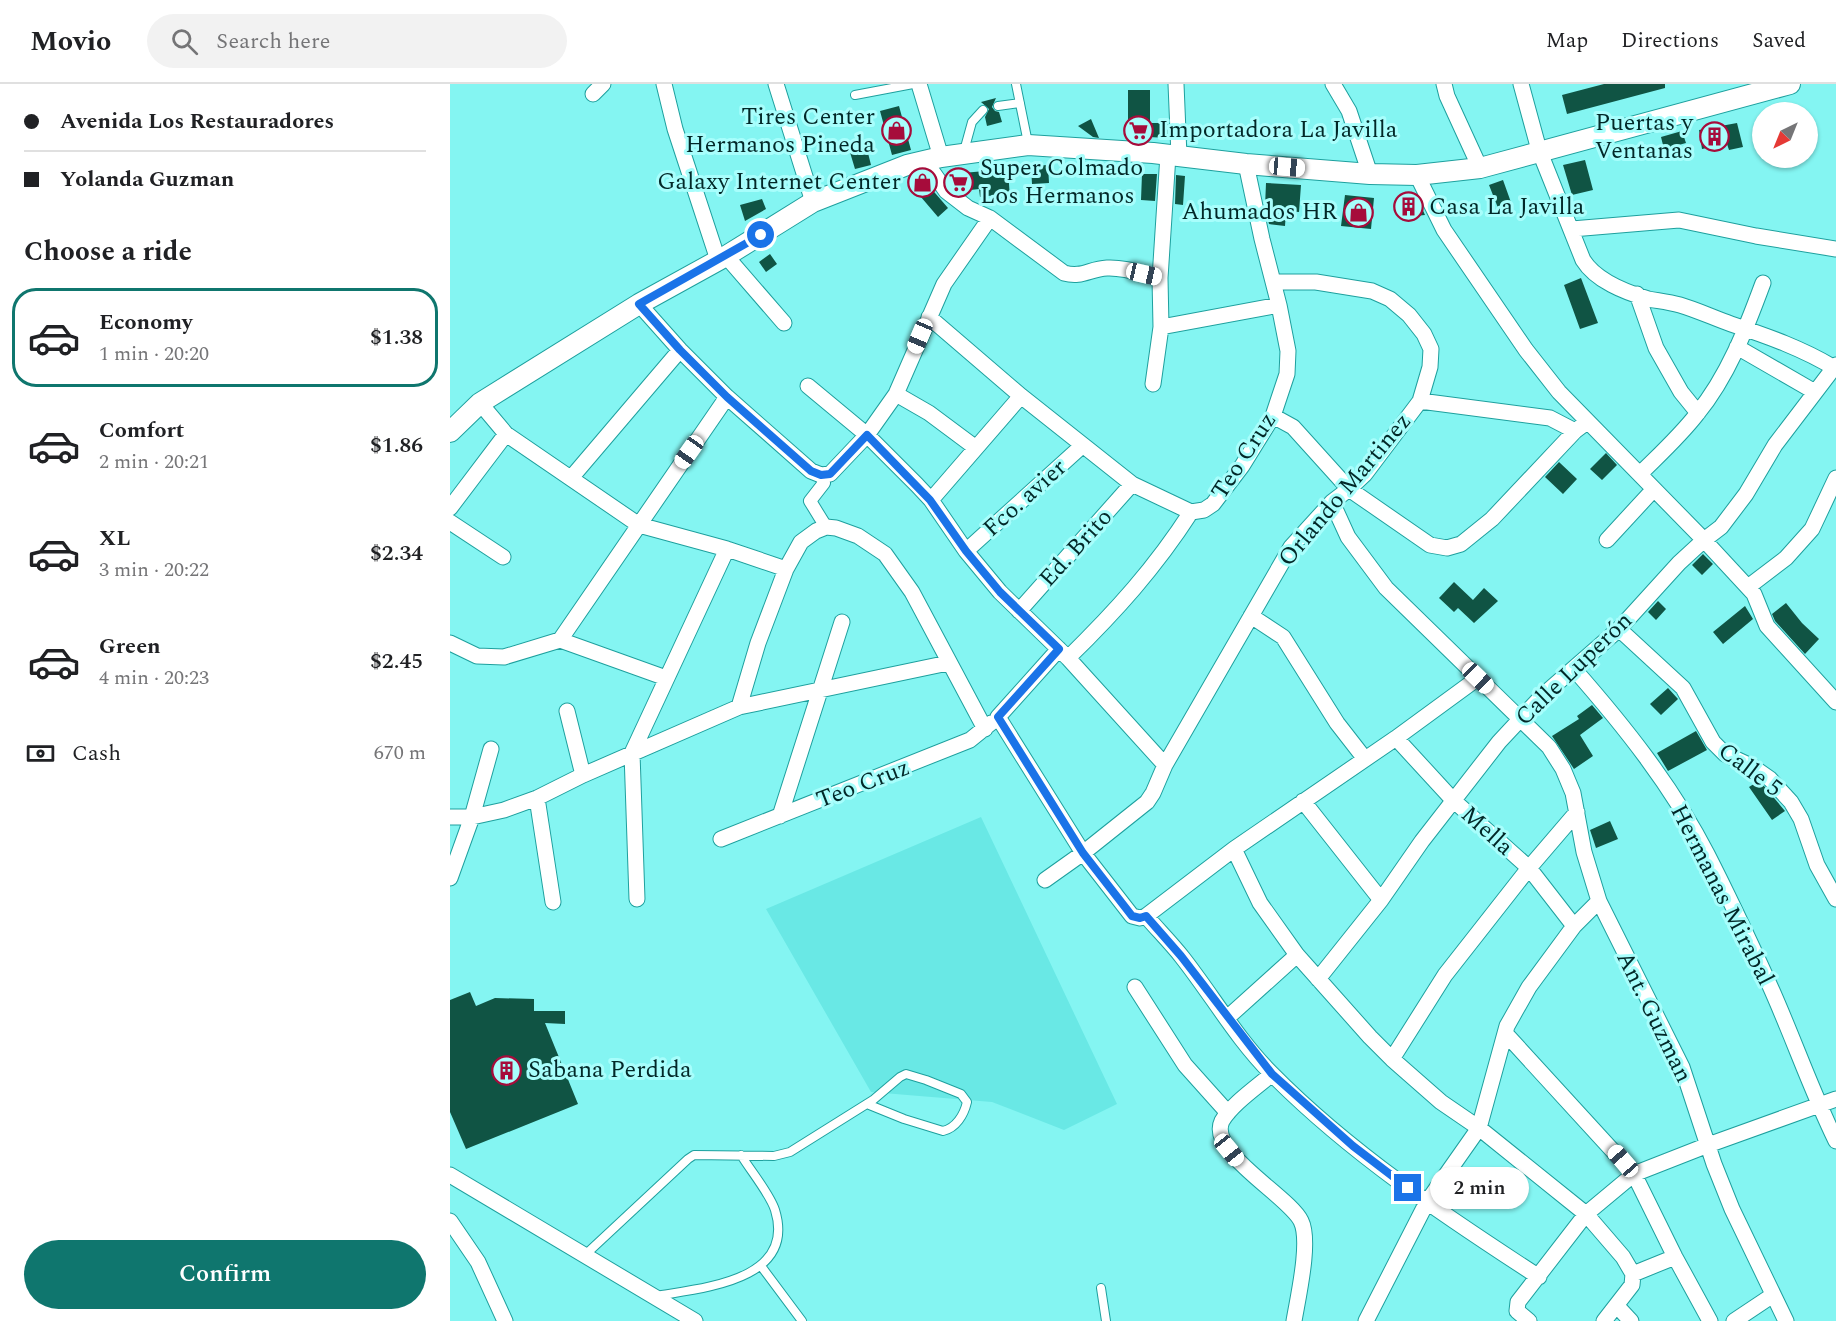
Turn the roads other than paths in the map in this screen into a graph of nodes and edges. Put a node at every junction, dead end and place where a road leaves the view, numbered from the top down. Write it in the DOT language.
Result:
graph roads {
  1 [pos="664,84"];
  2 [pos="776,84"];
  3 [pos="913,84"];
  4 [pos="919,84"];
  5 [pos="1016,84"];
  6 [pos="1176,84"];
  7 [pos="1333,84"];
  8 [pos="1444,84"];
  9 [pos="1521,84"];
  10 [pos="1790,84"];
  11 [pos="855,95"];
  12 [pos="1020,103"];
  13 [pos="998,106"];
  14 [pos="983,110"];
  15 [pos="1028,145"];
  16 [pos="1539,150"];
  17 [pos="964,154"];
  18 [pos="1174,156"];
  19 [pos="933,159"];
  20 [pos="1246,164"];
  21 [pos="1480,168"];
  22 [pos="1370,174"];
  23 [pos="1417,175"];
  24 [pos="813,202"];
  25 [pos="990,218"];
  26 [pos="1572,230"];
  27 [pos="1836,249"];
  28 [pos="722,258"];
  29 [pos="1160,278"];
  30 [pos="1273,282"];
  31 [pos="1763,283"];
  32 [pos="1637,294"];
  33 [pos="639,304"];
  34 [pos="1279,305"];
  35 [pos="929,317"];
  36 [pos="784,323"];
  37 [pos="1161,327"];
  38 [pos="1746,328"];
  39 [pos="1737,347"];
  40 [pos="680,350"];
  41 [pos="1836,368"];
  42 [pos="1153,384"];
  43 [pos="808,386"];
  44 [pos="1815,392"];
  45 [pos="896,394"];
  46 [pos="1022,396"];
  47 [pos="727,397"];
  48 [pos="1420,401"];
  49 [pos="480,403"];
  50 [pos="1698,413"];
  51 [pos="1273,416"];
  52 [pos="1581,426"];
  53 [pos="450,432"];
  54 [pos="506,434"];
  55 [pos="867,435"];
  56 [pos="1083,445"];
  57 [pos="976,448"];
  58 [pos="1640,474"];
  59 [pos="821,475"];
  60 [pos="571,478"];
  61 [pos="1836,478"];
  62 [pos="1132,484"];
  63 [pos="1349,489"];
  64 [pos="1654,489"];
  65 [pos="930,500"];
  66 [pos="1332,502"];
  67 [pos="450,508"];
  68 [pos="1191,512"];
  69 [pos="450,522"];
  70 [pos="639,525"];
  71 [pos="826,527"];
  72 [pos="1607,540"];
  73 [pos="1704,540"];
  74 [pos="727,549"];
  75 [pos="966,551"];
  76 [pos="503,557"];
  77 [pos="786,569"];
  78 [pos="1748,587"];
  79 [pos="1019,611"];
  80 [pos="1251,616"];
  81 [pos="842,622"];
  82 [pos="1619,628"];
  83 [pos="560,640"];
  84 [pos="451,645"];
  85 [pos="1063,653"];
  86 [pos="948,663"];
  87 [pos="1574,669"];
  88 [pos="666,678"];
  89 [pos="1478,678"];
  90 [pos="821,690"];
  91 [pos="1836,701"];
  92 [pos="740,707"];
  93 [pos="567,711"];
  94 [pos="998,717"];
  95 [pos="1521,719"];
  96 [pos="985,729"];
  97 [pos="1396,738"];
  98 [pos="491,749"];
  99 [pos="632,753"];
  100 [pos="1365,759"];
  101 [pos="1165,765"];
  102 [pos="583,775"];
  103 [pos="537,798"];
  104 [pos="1303,801"];
  105 [pos="1453,801"];
  106 [pos="1577,812"];
  107 [pos="780,816"];
  108 [pos="450,817"];
  109 [pos="472,817"];
  110 [pos="721,838"];
  111 [pos="1234,849"];
  112 [pos="1083,853"];
  113 [pos="1529,868"];
  114 [pos="450,878"];
  115 [pos="1045,880"];
  116 [pos="637,899"];
  117 [pos="1836,899"];
  118 [pos="1381,900"];
  119 [pos="1599,901"];
  120 [pos="553,902"];
  121 [pos="1146,916"];
  122 [pos="1574,926"];
  123 [pos="1297,955"];
  124 [pos="1318,979"];
  125 [pos="1135,987"];
  126 [pos="1227,1017"];
  127 [pos="1505,1033"];
  128 [pos="1392,1059"];
  129 [pos="1272,1074"];
  130 [pos="1836,1099"];
  131 [pos="867,1104"];
  132 [pos="1818,1104"];
  133 [pos="1228,1113"];
  134 [pos="1479,1128"];
  135 [pos="1836,1141"];
  136 [pos="1708,1145"];
  137 [pos="741,1155"];
  138 [pos="1634,1174"];
  139 [pos="450,1175"];
  140 [pos="1427,1202"];
  141 [pos="1586,1214"];
  142 [pos="450,1221"];
  143 [pos="585,1255"];
  144 [pos="1675,1257"];
  145 [pos="761,1266"];
  146 [pos="1634,1274"];
  147 [pos="1539,1277"];
  148 [pos="1101,1288"];
  149 [pos="1773,1294"];
  150 [pos="655,1297"];
  151 [pos="1617,1306"];
  152 [pos="505,1321"];
  153 [pos="695,1321"];
  154 [pos="802,1321"];
  155 [pos="1106,1321"];
  156 [pos="1294,1321"];
  157 [pos="1366,1321"];
  158 [pos="1529,1321"];
  159 [pos="1604,1321"];
  160 [pos="1631,1321"];
  161 [pos="1710,1321"];
  162 [pos="1734,1321"];
  163 [pos="1786,1321"];
  1 -- 28 [label="street"];
  2 -- 24 [label="street"];
  3 -- 11 [label="lane"];
  4 -- 19 [label="street"];
  5 -- 12 [label="lane"];
  6 -- 18 [label="street"];
  7 -- 22 [label="street"];
  8 -- 21 [label="street"];
  9 -- 16 [label="street"];
  10 -- 16 [label="street"];
  12 -- 13 [label="lane"];
  12 -- 15 [label="lane"];
  14 -- 17 [label="lane"];
  15 -- 17 [label="street"];
  15 -- 18 [label="street"];
  16 -- 21 [label="street"];
  16 -- 26 [label="street"];
  17 -- 19 [label="street"];
  18 -- 20 [label="street"];
  18 -- 29 [label="street"];
  19 -- 24 [label="street"];
  19 -- 25 [label="street"];
  20 -- 22 [label="street"];
  20 -- 30 [label="street, Teo Cruz"];
  21 -- 23 [label="street"];
  22 -- 23 [label="street"];
  23 -- 52 [label="street"];
  24 -- 28 [label="street"];
  25 -- 29 [label="street"];
  25 -- 35 [label="street"];
  26 -- 27 [label="street"];
  26 -- 32 [label="street"];
  28 -- 33 [label="street"];
  28 -- 36 [label="street"];
  29 -- 37 [label="street"];
  30 -- 34 [label="street, Teo Cruz"];
  30 -- 48 [label="street, Orlando Martinez"];
  31 -- 38 [label="street"];
  32 -- 38 [label="street"];
  32 -- 50 [label="street"];
  33 -- 40 [label="street"];
  33 -- 49 [label="street"];
  34 -- 37 [label="street"];
  34 -- 51 [label="street, Teo Cruz"];
  35 -- 45 [label="street"];
  35 -- 46 [label="street"];
  37 -- 42 [label="street"];
  38 -- 39 [label="street"];
  38 -- 41 [label="street"];
  39 -- 44 [label="street"];
  39 -- 50 [label="street"];
  40 -- 47 [label="street"];
  40 -- 60 [label="street"];
  41 -- 44 [label="street, Calle Luperón"];
  43 -- 55 [label="street"];
  44 -- 73 [label="street, Calle Luperón"];
  45 -- 55 [label="street"];
  45 -- 57 [label="street"];
  46 -- 56 [label="street"];
  46 -- 57 [label="street"];
  47 -- 59 [label="street"];
  47 -- 70 [label="street"];
  48 -- 52 [label="street"];
  48 -- 63 [label="street, Orlando Martinez"];
  49 -- 53 [label="street"];
  49 -- 54 [label="street"];
  50 -- 58 [label="street"];
  51 -- 63 [label="street"];
  51 -- 68 [label="street, Teo Cruz"];
  52 -- 58 [label="street"];
  52 -- 63 [label="street"];
  54 -- 60 [label="street"];
  54 -- 67 [label="street"];
  55 -- 59 [label="street"];
  55 -- 65 [label="street"];
  56 -- 62 [label="street"];
  56 -- 75 [label="street, Fco. avier"];
  57 -- 65 [label="street"];
  58 -- 64 [label="street"];
  59 -- 71 [label="street"];
  60 -- 70 [label="street"];
  61 -- 78 [label="street"];
  62 -- 68 [label="street"];
  62 -- 79 [label="street, Ed. Brito"];
  63 -- 66 [label="street, Orlando Martinez"];
  64 -- 72 [label="street"];
  64 -- 73 [label="street"];
  65 -- 75 [label="street"];
  66 -- 80 [label="street, Orlando Martinez"];
  66 -- 89 [label="street, Ant. Guzman"];
  68 -- 85 [label="street, Teo Cruz"];
  69 -- 76 [label="street"];
  70 -- 74 [label="street"];
  70 -- 83 [label="street"];
  71 -- 77 [label="street"];
  71 -- 86 [label="street"];
  73 -- 78 [label="street"];
  73 -- 82 [label="street, Calle Luperón"];
  74 -- 77 [label="street"];
  74 -- 88 [label="street"];
  75 -- 79 [label="street"];
  77 -- 92 [label="street"];
  78 -- 91 [label="street"];
  79 -- 85 [label="street"];
  80 -- 100 [label="street"];
  80 -- 101 [label="street, Orlando Martinez"];
  81 -- 90 [label="street"];
  82 -- 87 [label="street, Calle Luperón"];
  82 -- 117 [label="street, Calle 5"];
  83 -- 84 [label="street"];
  83 -- 88 [label="street"];
  85 -- 94 [label="street, Teo Cruz"];
  85 -- 101 [label="street"];
  86 -- 90 [label="street"];
  86 -- 96 [label="street"];
  87 -- 95 [label="street, Calle Luperón"];
  87 -- 132 [label="street, Hermanas Mirabal"];
  88 -- 99 [label="street"];
  89 -- 95 [label="street, Ant. Guzman"];
  89 -- 97 [label="street"];
  90 -- 92 [label="street"];
  90 -- 107 [label="street"];
  92 -- 99 [label="street"];
  93 -- 102 [label="street"];
  94 -- 96 [label="street, Teo Cruz"];
  94 -- 112 [label="street"];
  95 -- 105 [label="street, Calle Luperón"];
  95 -- 106 [label="street, Ant. Guzman"];
  96 -- 107 [label="street, Teo Cruz"];
  97 -- 100 [label="street"];
  97 -- 105 [label="street, Mella"];
  98 -- 109 [label="street"];
  99 -- 102 [label="street"];
  99 -- 116 [label="street"];
  100 -- 104 [label="street"];
  101 -- 112 [label="street, Orlando Martinez"];
  102 -- 103 [label="street"];
  103 -- 109 [label="street"];
  103 -- 120 [label="street"];
  104 -- 111 [label="street"];
  104 -- 118 [label="street"];
  105 -- 113 [label="street, Mella"];
  105 -- 118 [label="street, Calle Luperón"];
  106 -- 113 [label="street"];
  106 -- 119 [label="street, Ant. Guzman"];
  107 -- 110 [label="street, Teo Cruz"];
  108 -- 109 [label="street"];
  109 -- 114 [label="street"];
  111 -- 121 [label="street"];
  111 -- 123 [label="street"];
  112 -- 115 [label="street, Orlando Martinez"];
  112 -- 121 [label="street"];
  113 -- 122 [label="street, Mella"];
  113 -- 128 [label="street"];
  118 -- 124 [label="street, Calle Luperón"];
  119 -- 122 [label="street"];
  119 -- 136 [label="street, Ant. Guzman"];
  121 -- 126 [label="street"];
  122 -- 127 [label="street"];
  123 -- 124 [label="street"];
  123 -- 126 [label="street"];
  124 -- 128 [label="street"];
  125 -- 133 [label="street"];
  126 -- 129 [label="street"];
  127 -- 134 [label="street"];
  127 -- 138 [label="street"];
  128 -- 134 [label="street"];
  129 -- 133 [label="street"];
  129 -- 140 [label="street"];
  130 -- 132 [label="street"];
  131 -- 131 [label="lane"];
  131 -- 137 [label="lane"];
  132 -- 135 [label="street, Hermanas Mirabal"];
  132 -- 136 [label="street"];
  133 -- 156 [label="street"];
  134 -- 140 [label="street"];
  134 -- 141 [label="street"];
  136 -- 138 [label="street"];
  136 -- 149 [label="street, Ant. Guzman"];
  137 -- 143 [label="lane"];
  137 -- 145 [label="lane"];
  138 -- 141 [label="street"];
  138 -- 144 [label="street"];
  139 -- 143 [label="street"];
  140 -- 147 [label="street"];
  140 -- 157 [label="street"];
  141 -- 146 [label="street"];
  141 -- 147 [label="street"];
  142 -- 152 [label="street"];
  143 -- 150 [label="street"];
  144 -- 146 [label="street"];
  144 -- 161 [label="street"];
  145 -- 150 [label="lane"];
  145 -- 154 [label="lane"];
  146 -- 151 [label="street"];
  147 -- 158 [label="street"];
  148 -- 155 [label="lane"];
  149 -- 162 [label="street"];
  149 -- 163 [label="street, Ant. Guzman"];
  150 -- 153 [label="street"];
  151 -- 159 [label="street"];
  151 -- 160 [label="street"];
}
